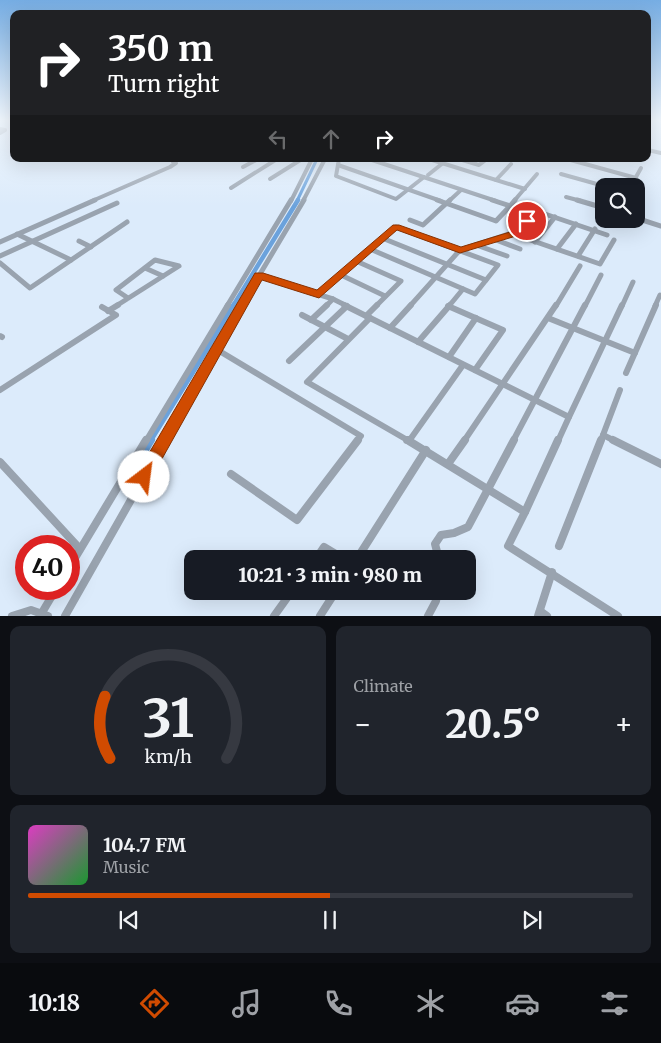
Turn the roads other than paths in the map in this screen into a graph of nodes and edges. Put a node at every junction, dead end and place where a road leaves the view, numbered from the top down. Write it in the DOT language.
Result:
graph roads {
  1 [pos="173,162"];
  2 [pos="252,162"];
  3 [pos="272,162"];
  4 [pos="297,162"];
  5 [pos="312,162"];
  6 [pos="324,162"];
  7 [pos="339,162"];
  8 [pos="379,162"];
  9 [pos="386,162"];
  10 [pos="440,162"];
  11 [pos="468,162"];
  12 [pos="482,162"];
  13 [pos="578,162"];
  14 [pos="443,163"];
  15 [pos="511,164"];
  16 [pos="338,165"];
  17 [pos="641,168"];
  18 [pos="255,172"];
  19 [pos="537,174"];
  20 [pos="561,174"];
  21 [pos="426,176"];
  22 [pos="636,178"];
  23 [pos="270,179"];
  24 [pos="496,180"];
  25 [pos="595,183"];
  26 [pos="231,188"];
  27 [pos="525,189"];
  28 [pos="408,190"];
  29 [pos="462,190"];
  30 [pos="566,197"];
  31 [pos="117,203"];
  32 [pos="446,204"];
  33 [pos="511,205"];
  34 [pos="595,205"];
  35 [pos="555,217"];
  36 [pos="410,220"];
  37 [pos="645,221"];
  38 [pos="127,222"];
  39 [pos="576,224"];
  40 [pos="661,226"];
  41 [pos="595,230"];
  42 [pos="17,234"];
  43 [pos="513,234"];
  44 [pos="607,235"];
  45 [pos="382,238"];
  46 [pos="496,240"];
  47 [pos="614,240"];
  48 [pos="79,241"];
  49 [pos="0,242"];
  50 [pos="30,242"];
  51 [pos="536,242"];
  52 [pos="480,246"];
  53 [pos="91,247"];
  54 [pos="370,249"];
  55 [pos="520,249"];
  56 [pos="557,249"];
  57 [pos="460,250"];
  58 [pos="0,256"];
  59 [pos="507,256"];
  60 [pos="578,256"];
  61 [pos="71,260"];
  62 [pos="356,261"];
  63 [pos="0,263"];
  64 [pos="447,266"];
  65 [pos="580,266"];
  66 [pos="144,268"];
  67 [pos="601,274"];
  68 [pos="340,275"];
  69 [pos="163,276"];
  70 [pos="259,276"];
  71 [pos="436,278"];
  72 [pos="486,280"];
  73 [pos="633,282"];
  74 [pos="463,289"];
  75 [pos="319,294"];
  76 [pos="660,295"];
  77 [pos="385,296"];
  78 [pos="128,298"];
  79 [pos="333,300"];
  80 [pos="347,306"];
  81 [pos="448,306"];
  82 [pos="102,307"];
  83 [pos="108,311"];
  84 [pos="302,315"];
  85 [pos="368,317"];
  86 [pos="476,318"];
  87 [pos="548,318"];
  88 [pos="311,320"];
  89 [pos="325,327"];
  90 [pos="573,327"];
  91 [pos="390,328"];
  92 [pos="348,339"];
  93 [pos="604,341"];
  94 [pos="418,342"];
  95 [pos="216,348"];
  96 [pos="634,353"];
  97 [pos="448,358"];
  98 [pos="289,361"];
  99 [pos="464,365"];
  100 [pos="474,370"];
  101 [pos="626,373"];
  102 [pos="503,385"];
  103 [pos="0,390"];
  104 [pos="620,390"];
  105 [pos="536,401"];
  106 [pos="569,416"];
  107 [pos="603,435"];
  108 [pos="409,440"];
  109 [pos="426,450"];
  110 [pos="0,462"];
  111 [pos="448,464"];
  112 [pos="661,464"];
  113 [pos="231,474"];
  114 [pos="487,488"];
  115 [pos="525,512"];
  116 [pos="67,535"];
  117 [pos="559,546"];
  118 [pos="80,549"];
  119 [pos="363,550"];
  120 [pos="437,550"];
  121 [pos="552,572"];
  122 [pos="51,600"];
  123 [pos="286,600"];
  124 [pos="330,600"];
  125 [pos="436,600"];
  126 [pos="45,614"];
  127 [pos="541,614"];
  128 [pos="12,616"];
  129 [pos="65,616"];
  130 [pos="274,616"];
  131 [pos="320,616"];
  132 [pos="428,616"];
  133 [pos="618,616"];
  1 -- 42 [label="street"];
  2 -- 18 [label="street"];
  3 -- 18 [label="street"];
  4 -- 23 [label="street"];
  5 -- 118 [label="street"];
  6 -- 70 [label="street"];
  7 -- 16 [label="street"];
  8 -- 21 [label="street"];
  9 -- 21 [label="street"];
  10 -- 14 [label="street"];
  11 -- 12 [label="street"];
  13 -- 22 [label="street"];
  14 -- 21 [label="street"];
  14 -- 24 [label="street"];
  15 -- 24 [label="street"];
  16 -- 28 [label="street"];
  16 -- 28 [label="street"];
  17 -- 22 [label="street"];
  18 -- 26 [label="street"];
  19 -- 27 [label="street"];
  20 -- 25 [label="street"];
  21 -- 28 [label="street"];
  21 -- 29 [label="street"];
  21 -- 33 [label="street"];
  24 -- 27 [label="street"];
  27 -- 33 [label="street"];
  28 -- 32 [label="street"];
  29 -- 32 [label="street"];
  29 -- 33 [label="street"];
  30 -- 34 [label="street"];
  31 -- 50 [label="street"];
  32 -- 33 [label="street"];
  32 -- 36 [label="street"];
  35 -- 39 [label="street"];
  35 -- 43 [label="street"];
  35 -- 51 [label="street"];
  37 -- 40 [label="street"];
  38 -- 53 [label="street"];
  39 -- 41 [label="street"];
  39 -- 56 [label="street"];
  41 -- 44 [label="street"];
  41 -- 60 [label="street"];
  42 -- 49 [label="street"];
  42 -- 50 [label="street"];
  43 -- 46 [label="street"];
  43 -- 51 [label="street"];
  45 -- 54 [label="street"];
  45 -- 57 [label="street"];
  45 -- 64 [label="street"];
  46 -- 52 [label="street"];
  46 -- 55 [label="street"];
  47 -- 60 [label="street"];
  48 -- 53 [label="street"];
  50 -- 58 [label="street"];
  50 -- 61 [label="street"];
  51 -- 56 [label="street"];
  52 -- 57 [label="street"];
  52 -- 59 [label="street"];
  53 -- 61 [label="street"];
  54 -- 62 [label="street"];
  54 -- 71 [label="street"];
  56 -- 60 [label="street"];
  57 -- 64 [label="street"];
  57 -- 72 [label="street"];
  61 -- 63 [label="street"];
  62 -- 68 [label="street"];
  62 -- 77 [label="street"];
  64 -- 71 [label="street"];
  64 -- 72 [label="street"];
  65 -- 87 [label="street"];
  66 -- 69 [label="street"];
  66 -- 69 [label="street"];
  66 -- 78 [label="street"];
  67 -- 90 [label="street"];
  68 -- 75 [label="street"];
  68 -- 77 [label="street"];
  69 -- 78 [label="street"];
  70 -- 75 [label="street"];
  70 -- 95 [label="street"];
  71 -- 74 [label="street"];
  71 -- 91 [label="street"];
  72 -- 74 [label="street"];
  73 -- 93 [label="street"];
  74 -- 81 [label="street"];
  75 -- 79 [label="street"];
  76 -- 96 [label="street"];
  77 -- 85 [label="street"];
  78 -- 83 [label="street"];
  79 -- 80 [label="street"];
  79 -- 88 [label="street"];
  80 -- 85 [label="street"];
  80 -- 89 [label="street"];
  81 -- 86 [label="street"];
  81 -- 94 [label="street"];
  82 -- 83 [label="street"];
  83 -- 103 [label="street"];
  84 -- 88 [label="street"];
  85 -- 91 [label="street"];
  85 -- 92 [label="street"];
  86 -- 97 [label="street"];
  86 -- 100 [label="street"];
  87 -- 90 [label="street"];
  87 -- 102 [label="street"];
  88 -- 89 [label="street"];
  89 -- 92 [label="street"];
  89 -- 98 [label="street"];
  90 -- 93 [label="street"];
  90 -- 105 [label="street"];
  91 -- 94 [label="street"];
  92 -- 108 [label="street"];
  93 -- 96 [label="street"];
  93 -- 106 [label="street"];
  94 -- 97 [label="street"];
  95 -- 113 [label="street"];
  95 -- 129 [label="street"];
  96 -- 101 [label="street"];
  97 -- 99 [label="street"];
  99 -- 100 [label="street"];
  99 -- 108 [label="street"];
  100 -- 102 [label="street"];
  102 -- 105 [label="street"];
  102 -- 111 [label="street"];
  104 -- 107 [label="street"];
  105 -- 106 [label="street"];
  105 -- 114 [label="street"];
  106 -- 115 [label="street"];
  107 -- 112 [label="street"];
  107 -- 117 [label="street"];
  108 -- 109 [label="street"];
  109 -- 111 [label="street"];
  109 -- 119 [label="street"];
  110 -- 116 [label="street"];
  111 -- 114 [label="street"];
  114 -- 115 [label="street"];
  114 -- 120 [label="street"];
  115 -- 121 [label="street"];
  121 -- 127 [label="street"];
  121 -- 133 [label="street"];
  122 -- 126 [label="street"];
  123 -- 130 [label="street"];
  124 -- 131 [label="street"];
  125 -- 132 [label="street"];
  126 -- 128 [label="street"];
}
